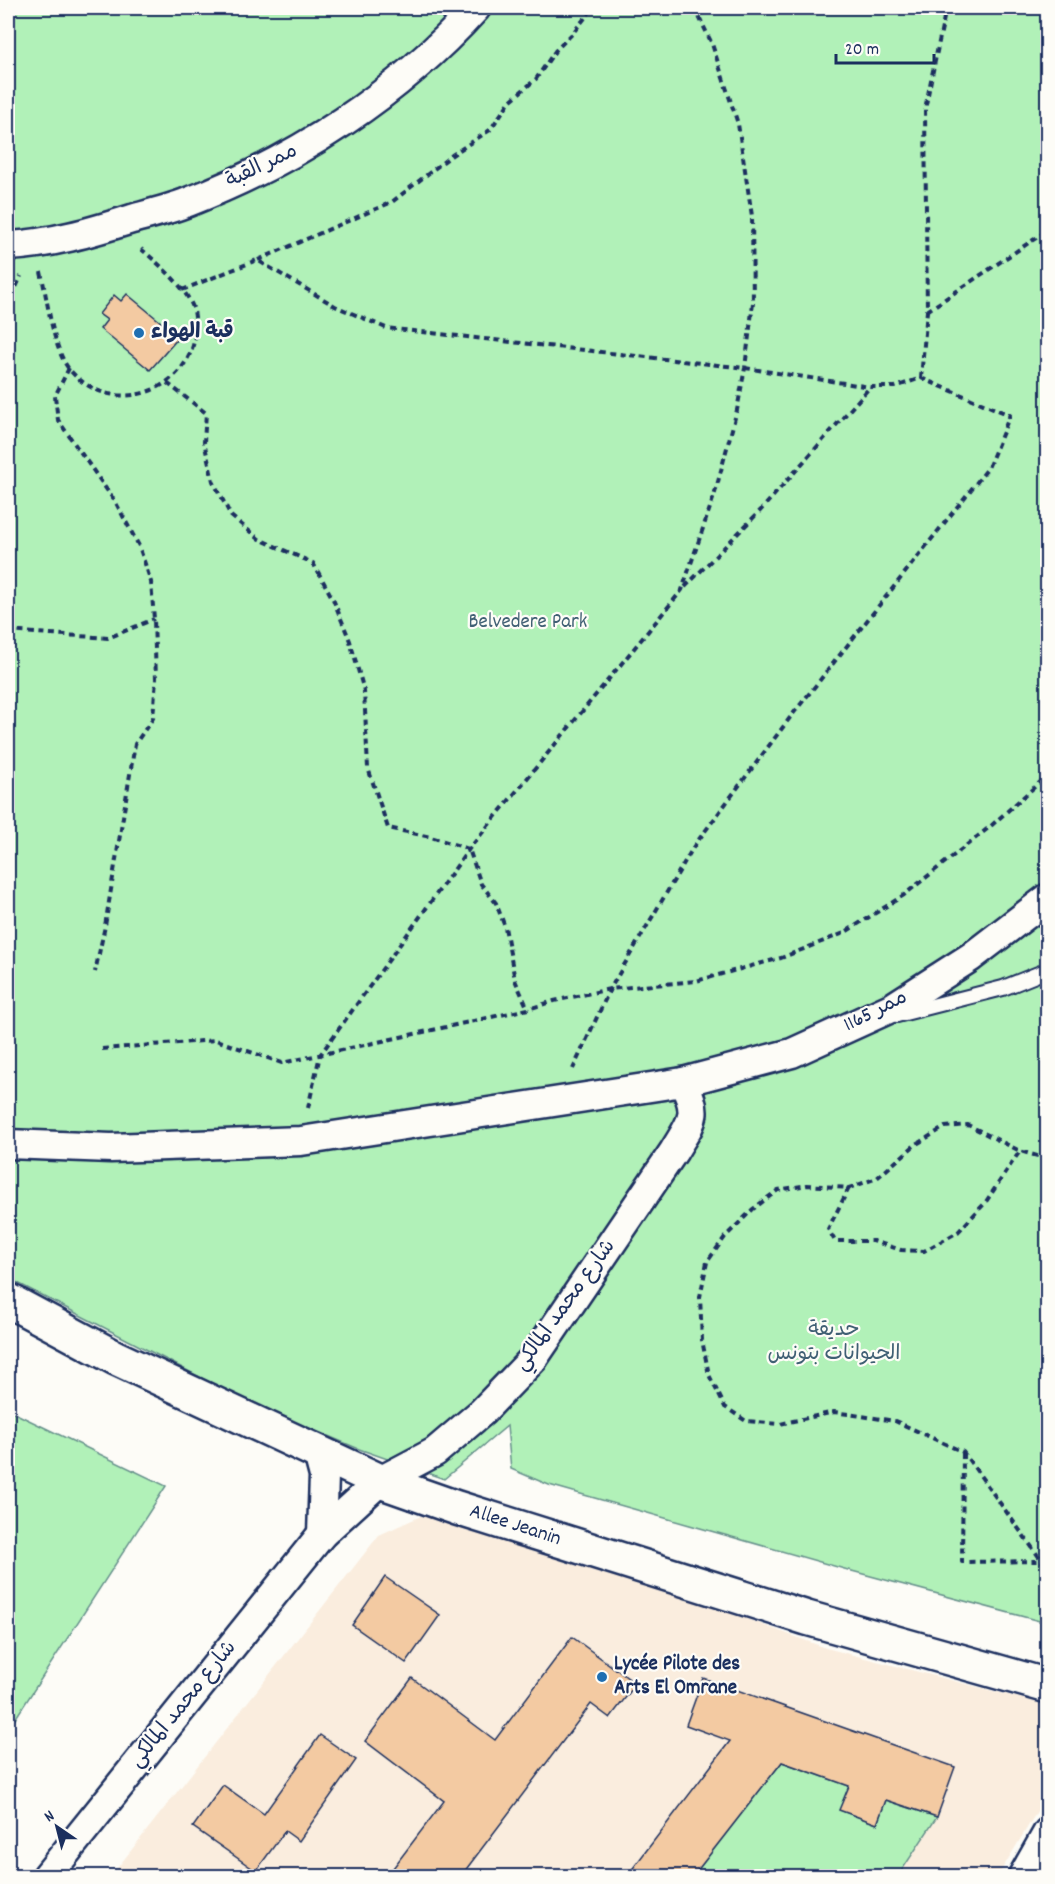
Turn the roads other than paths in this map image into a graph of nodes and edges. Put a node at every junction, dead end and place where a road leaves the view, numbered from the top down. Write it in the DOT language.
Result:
graph roads {
  1 [pos="476,8"];
  2 [pos="21,245"];
  3 [pos="1047,898"];
  4 [pos="1047,970"];
  5 [pos="849,1027"];
  6 [pos="683,1082"];
  7 [pos="8,1144"];
  8 [pos="8,1300"];
  9 [pos="318,1453"];
  10 [pos="380,1481"];
  11 [pos="322,1534"];
  12 [pos="1047,1686"];
  13 [pos="1047,1832"];
  14 [pos="47,1876"];
  15 [pos="1023,1876"];
  1 -- 2 [label="street, ممر القبة"];
  3 -- 5 [label="street, ممر 1165"];
  4 -- 5 [label="lane"];
  5 -- 6 [label="street, ممر 1165"];
  6 -- 7 [label="street, ممر 1165"];
  6 -- 10 [label="street, شارع محمد المالكي"];
  8 -- 9 [label="street, Allee Jeanin"];
  9 -- 10 [label="street, Allee Jeanin"];
  9 -- 11 [label="street"];
  10 -- 11 [label="street, شارع محمد المالكي"];
  10 -- 12 [label="street, Allee Jeanin"];
  11 -- 14 [label="street, شارع محمد المالكي"];
  13 -- 15 [label="street"];
}
